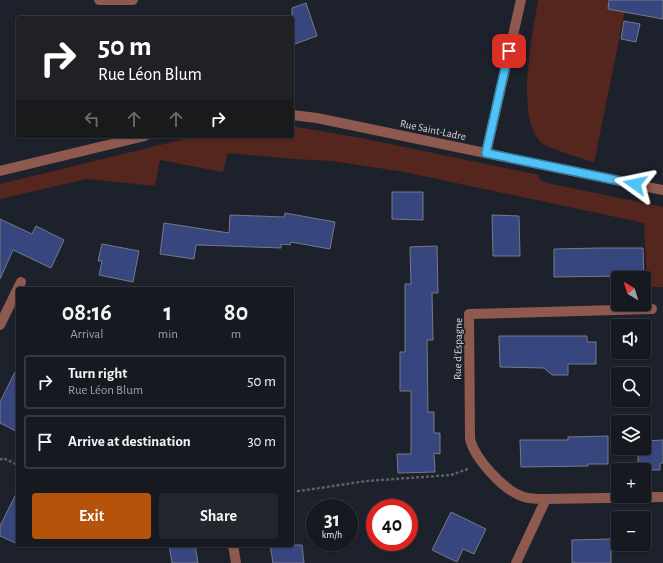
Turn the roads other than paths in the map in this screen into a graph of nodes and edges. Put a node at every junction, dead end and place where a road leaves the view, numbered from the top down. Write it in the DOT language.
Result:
graph roads {
  1 [pos="99,0"];
  2 [pos="133,0"];
  3 [pos="521,0"];
  4 [pos="294,115"];
  5 [pos="137,138"];
  6 [pos="486,153"];
  7 [pos="0,171"];
  8 [pos="663,190"];
  9 [pos="21,282"];
  10 [pos="19,287"];
  11 [pos="16,292"];
  12 [pos="652,309"];
  13 [pos="0,325"];
  14 [pos="663,497"];
  15 [pos="546,499"];
  16 [pos="233,547"];
  17 [pos="236,563"];
  18 [pos="516,563"];
  1 -- 2 [label="street"];
  3 -- 6 [label="street"];
  4 -- 6 [label="street, Rue Saint-Ladre"];
  5 -- 7 [label="street"];
  6 -- 8 [label="street, Rue Saint-Ladre"];
  9 -- 10 [label="street"];
  11 -- 13 [label="street"];
  12 -- 15 [label="street, Rue d'Espagne"];
  14 -- 15 [label="street, Rue d'Espagne"];
  15 -- 18 [label="street"];
  16 -- 17 [label="street"];
}
